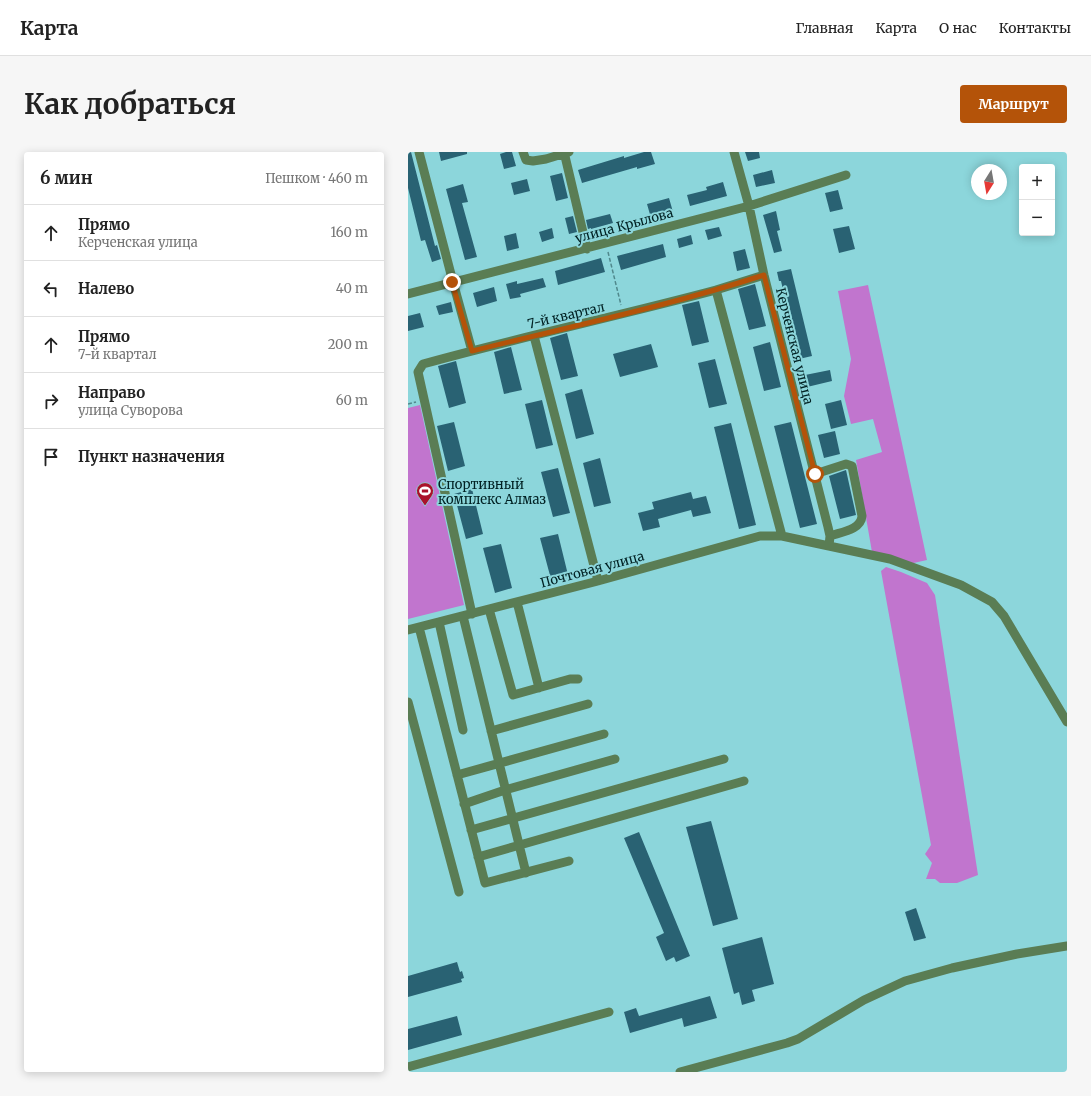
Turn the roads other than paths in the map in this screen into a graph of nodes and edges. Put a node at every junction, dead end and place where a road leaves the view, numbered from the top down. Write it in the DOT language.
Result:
graph roads {
  1 [pos="419,152"];
  2 [pos="523,152"];
  3 [pos="566,152"];
  4 [pos="734,152"];
  5 [pos="846,175"];
  6 [pos="749,206"];
  7 [pos="587,249"];
  8 [pos="764,275"];
  9 [pos="452,282"];
  10 [pos="716,290"];
  11 [pos="408,294"];
  12 [pos="534,336"];
  13 [pos="472,351"];
  14 [pos="815,474"];
  15 [pos="782,536"];
  16 [pos="830,536"];
  17 [pos="829,546"];
  18 [pos="598,582"];
  19 [pos="517,602"];
  20 [pos="489,609"];
  21 [pos="468,615"];
  22 [pos="439,622"];
  23 [pos="419,627"];
  24 [pos="408,630"];
  25 [pos="578,679"];
  26 [pos="539,688"];
  27 [pos="408,702"];
  28 [pos="588,704"];
  29 [pos="1067,722"];
  30 [pos="463,730"];
  31 [pos="491,731"];
  32 [pos="604,734"];
  33 [pos="615,759"];
  34 [pos="724,759"];
  35 [pos="499,763"];
  36 [pos="457,775"];
  37 [pos="744,781"];
  38 [pos="505,790"];
  39 [pos="464,804"];
  40 [pos="513,819"];
  41 [pos="471,830"];
  42 [pos="519,845"];
  43 [pos="478,857"];
  44 [pos="569,861"];
  45 [pos="526,873"];
  46 [pos="459,892"];
  47 [pos="1067,946"];
  48 [pos="609,1012"];
  49 [pos="408,1067"];
  50 [pos="680,1072"];
  1 -- 9 [label="street"];
  2 -- 3 [label="street"];
  3 -- 7 [label="street"];
  4 -- 6 [label="street, Керченская улица"];
  5 -- 6 [label="street, улица Крылова"];
  6 -- 7 [label="street, улица Крылова"];
  6 -- 8 [label="street, Керченская улица"];
  7 -- 9 [label="street, улица Крылова"];
  8 -- 10 [label="street, 7-й квартал"];
  8 -- 14 [label="street, Керченская улица"];
  9 -- 11 [label="street, улица Крылова"];
  9 -- 13 [label="street"];
  10 -- 12 [label="street, 7-й квартал"];
  10 -- 15 [label="street"];
  12 -- 13 [label="street, 7-й квартал"];
  12 -- 18 [label="street"];
  13 -- 21 [label="street, 7-й квартал"];
  14 -- 16 [label="street, Керченская улица"];
  14 -- 16 [label="street"];
  15 -- 17 [label="street, Почтовая улица"];
  15 -- 18 [label="street, Почтовая улица"];
  16 -- 17 [label="street, Керченская улица"];
  17 -- 29 [label="street, Почтовая улица"];
  18 -- 19 [label="street, Почтовая улица"];
  19 -- 20 [label="street, Почтовая улица"];
  19 -- 26 [label="street"];
  20 -- 21 [label="street, Почтовая улица"];
  20 -- 26 [label="street"];
  21 -- 22 [label="street, Почтовая улица"];
  21 -- 31 [label="street, 7-й квартал"];
  22 -- 23 [label="street, Почтовая улица"];
  22 -- 30 [label="street"];
  23 -- 24 [label="street, Почтовая улица"];
  23 -- 36 [label="street"];
  25 -- 26 [label="street"];
  27 -- 46 [label="street"];
  28 -- 31 [label="street"];
  31 -- 35 [label="street, 7-й квартал"];
  32 -- 35 [label="street"];
  33 -- 38 [label="street"];
  34 -- 40 [label="street"];
  35 -- 36 [label="street"];
  35 -- 38 [label="street, 7-й квартал"];
  36 -- 39 [label="street"];
  37 -- 42 [label="street"];
  38 -- 39 [label="street"];
  38 -- 40 [label="street, 7-й квартал"];
  39 -- 41 [label="street"];
  40 -- 41 [label="street"];
  40 -- 42 [label="street, 7-й квартал"];
  41 -- 43 [label="street"];
  42 -- 43 [label="street"];
  42 -- 45 [label="street, 7-й квартал"];
  43 -- 45 [label="street"];
  44 -- 45 [label="street"];
  47 -- 50 [label="street"];
  48 -- 49 [label="street"];
}
